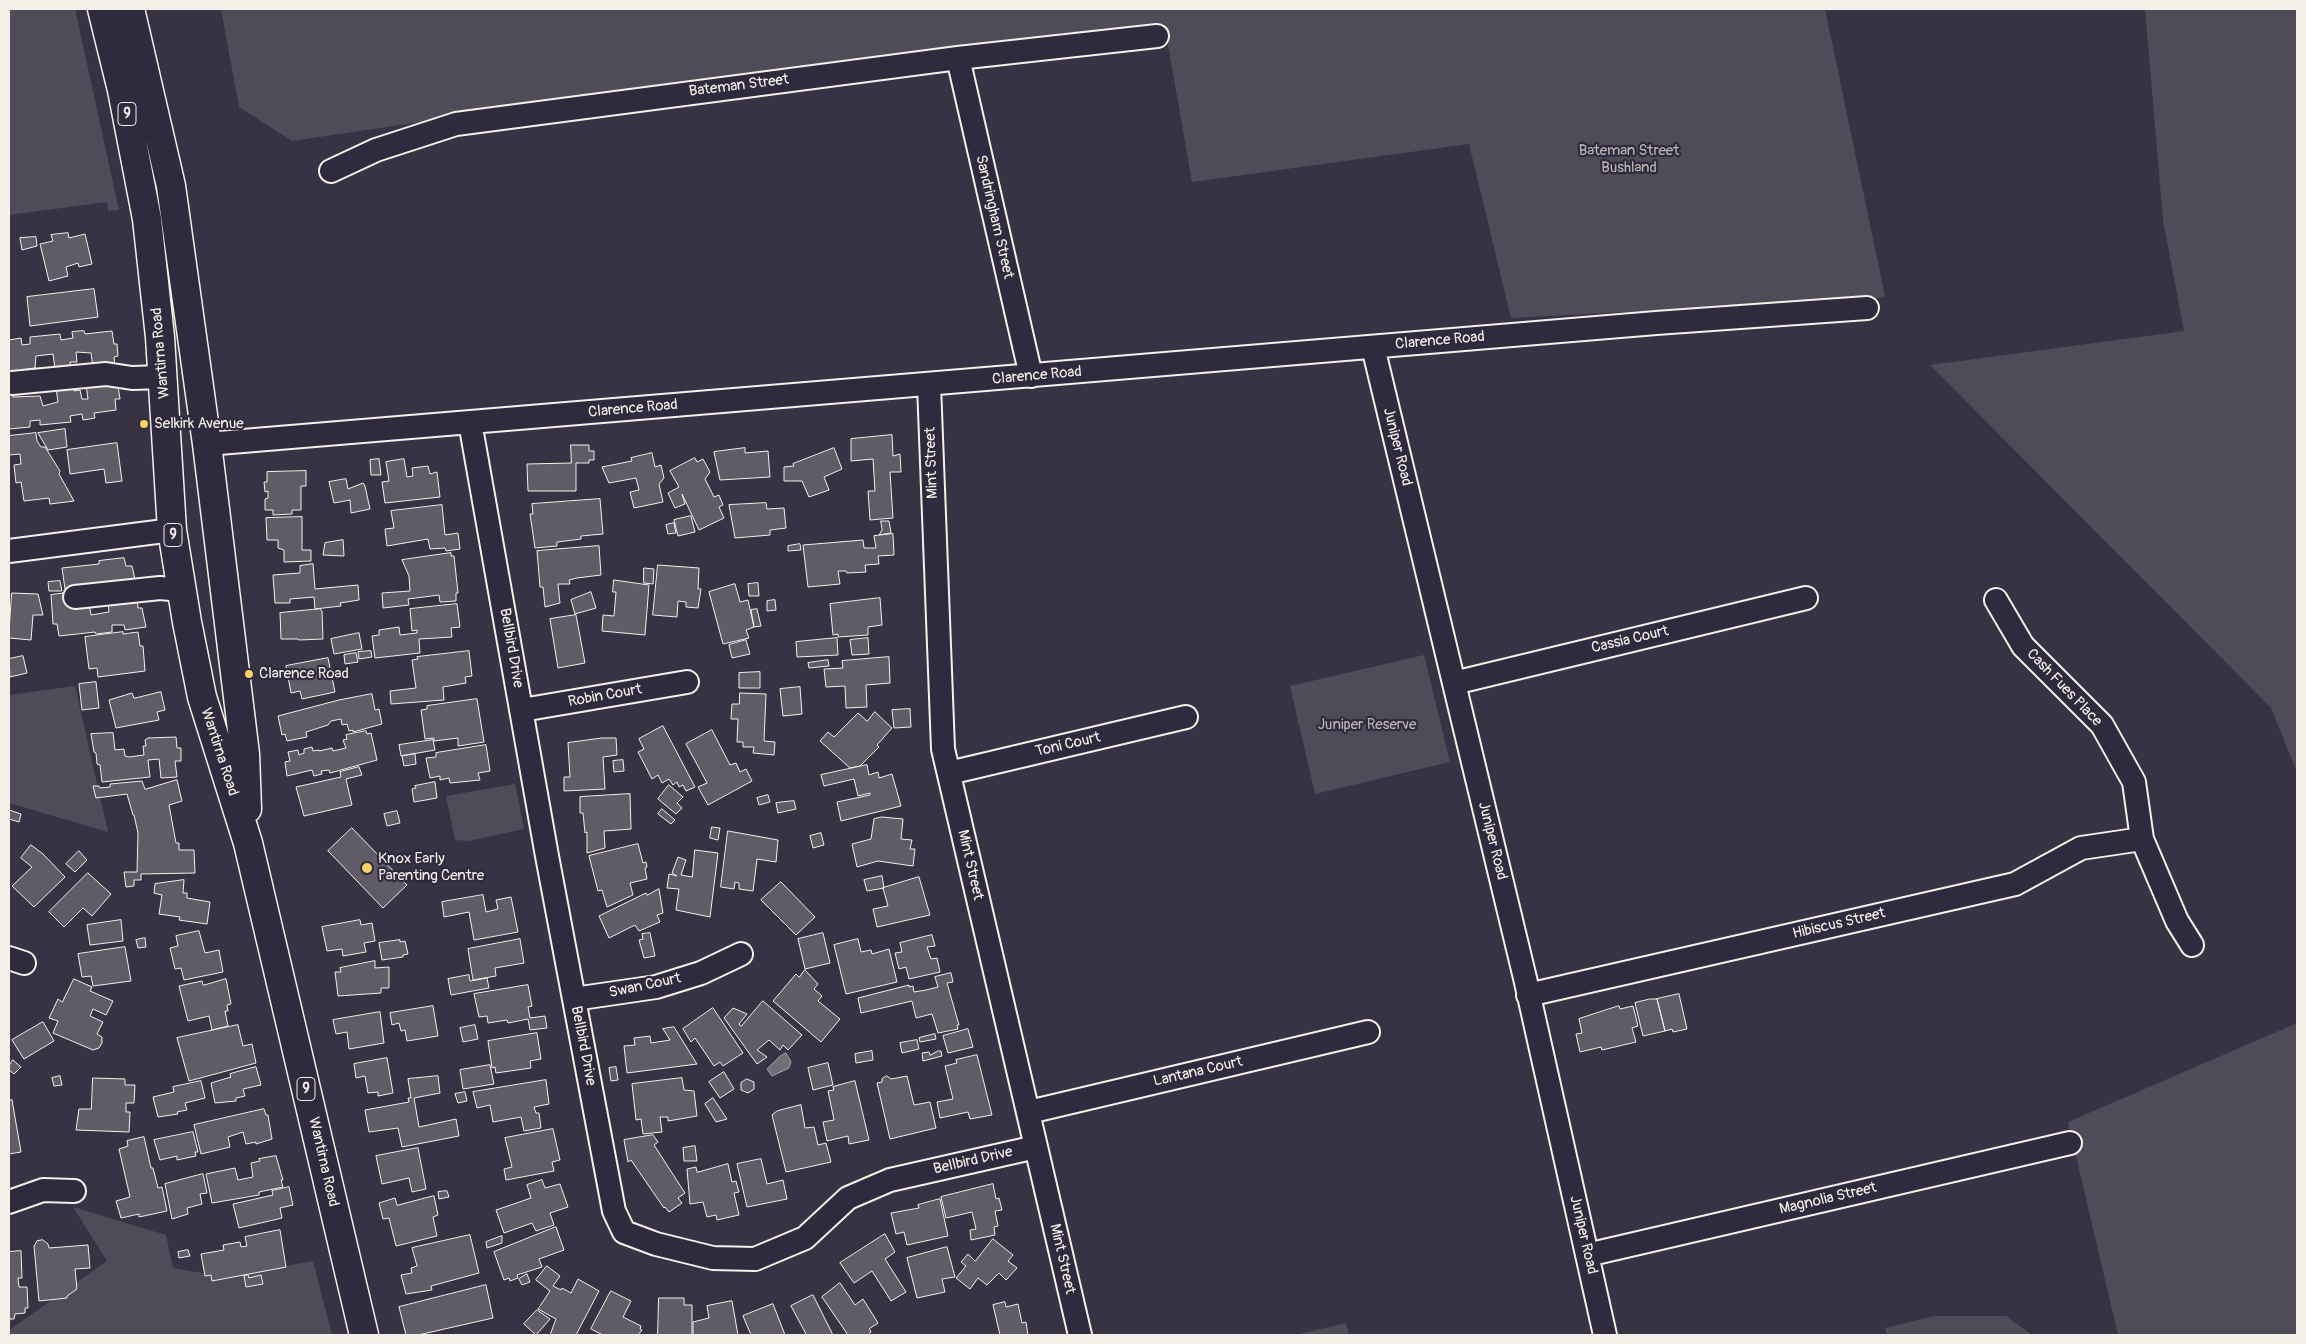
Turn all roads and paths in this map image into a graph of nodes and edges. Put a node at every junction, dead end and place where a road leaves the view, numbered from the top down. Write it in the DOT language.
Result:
graph roads {
  1 [pos="102,9"];
  2 [pos="130,9"];
  3 [pos="1157,36"];
  4 [pos="958,58"];
  5 [pos="331,171"];
  6 [pos="1867,308"];
  7 [pos="1373,347"];
  8 [pos="1031,376"];
  9 [pos="163,377"];
  10 [pos="12,383"];
  11 [pos="929,385"];
  12 [pos="470,422"];
  13 [pos="207,444"];
  14 [pos="168,445"];
  15 [pos="216,524"];
  16 [pos="172,530"];
  17 [pos="9,551"];
  18 [pos="181,593"];
  19 [pos="75,597"];
  20 [pos="1806,598"];
  21 [pos="1996,600"];
  22 [pos="687,682"];
  23 [pos="1454,683"];
  24 [pos="522,710"];
  25 [pos="1186,717"];
  26 [pos="949,773"];
  27 [pos="2142,839"];
  28 [pos="248,843"];
  29 [pos="2192,945"];
  30 [pos="741,954"];
  31 [pos="1528,995"];
  32 [pos="574,999"];
  33 [pos="1368,1032"];
  34 [pos="1029,1112"];
  35 [pos="2070,1143"];
  36 [pos="1036,1146"];
  37 [pos="74,1192"];
  38 [pos="9,1202"];
  39 [pos="1587,1255"];
  40 [pos="364,1335"];
  41 [pos="1080,1335"];
  42 [pos="1605,1335"];
  1 -- 9 [label="main road, Wantirna Road / 9"];
  2 -- 13 [label="main road, Wantirna Road / 9"];
  3 -- 4 [label="street, Bateman Street"];
  4 -- 5 [label="street, Bateman Street"];
  4 -- 8 [label="street, Sandringham Street"];
  6 -- 7 [label="street, Clarence Road"];
  7 -- 8 [label="street, Clarence Road"];
  7 -- 23 [label="street, Juniper Road"];
  8 -- 11 [label="street, Clarence Road"];
  9 -- 10 [label="street"];
  9 -- 14 [label="main road, Wantirna Road / 9"];
  11 -- 12 [label="street, Clarence Road"];
  11 -- 26 [label="street, Mint Street"];
  12 -- 13 [label="street, Clarence Road"];
  12 -- 24 [label="street, Bellbird Drive"];
  13 -- 14 [label="main road"];
  13 -- 15 [label="main road, Wantirna Road / 9"];
  14 -- 16 [label="main road, Wantirna Road / 9"];
  15 -- 16 [label="main road"];
  15 -- 28 [label="main road, Wantirna Road / 9"];
  16 -- 17 [label="street"];
  16 -- 18 [label="main road, Wantirna Road / 9"];
  18 -- 19 [label="street"];
  18 -- 28 [label="main road, Wantirna Road / 9"];
  20 -- 23 [label="street, Cassia Court"];
  21 -- 27 [label="street, Cash Fues Place"];
  22 -- 24 [label="street, Robin Court"];
  23 -- 31 [label="street, Juniper Road"];
  24 -- 32 [label="street, Bellbird Drive"];
  25 -- 26 [label="street, Toni Court"];
  26 -- 34 [label="street, Mint Street"];
  27 -- 29 [label="street, Cash Fues Place"];
  27 -- 31 [label="street, Hibiscus Street"];
  28 -- 40 [label="main road, Wantirna Road / 9"];
  30 -- 32 [label="street, Swan Court"];
  31 -- 39 [label="street, Juniper Road"];
  32 -- 36 [label="street, Bellbird Drive"];
  33 -- 34 [label="street, Lantana Court"];
  34 -- 36 [label="street, Mint Street"];
  35 -- 39 [label="street, Magnolia Street"];
  36 -- 41 [label="street, Mint Street"];
  37 -- 38 [label="street"];
  39 -- 42 [label="street, Juniper Road"];
}
